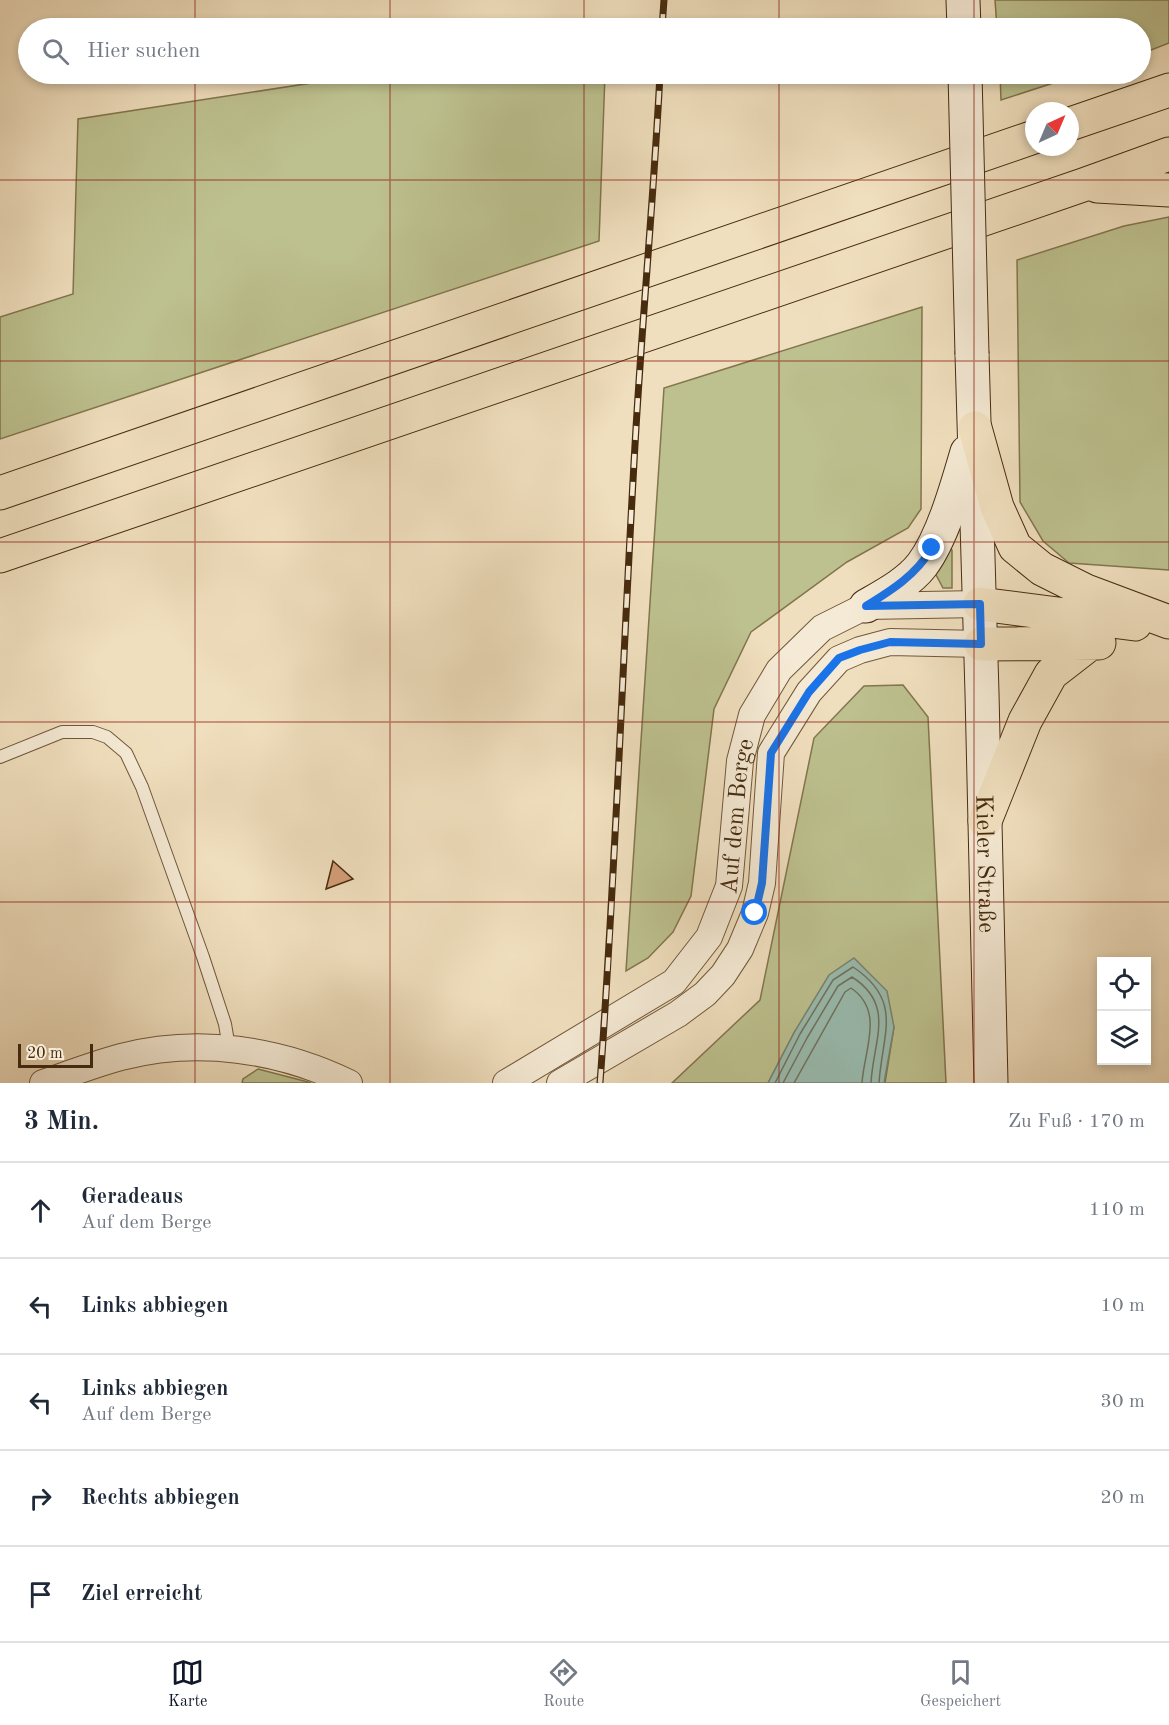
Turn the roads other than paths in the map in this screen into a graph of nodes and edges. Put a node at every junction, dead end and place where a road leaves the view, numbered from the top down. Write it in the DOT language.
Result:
graph roads {
  1 [pos="963,0"];
  2 [pos="964,18"];
  3 [pos="1169,76"];
  4 [pos="965,84"];
  5 [pos="1169,90"];
  6 [pos="1079,120"];
  7 [pos="1079,121"];
  8 [pos="1025,140"];
  9 [pos="1169,154"];
  10 [pos="1083,185"];
  11 [pos="1169,190"];
  12 [pos="975,428"];
  13 [pos="0,493"];
  14 [pos="0,556"];
  15 [pos="980,604"];
  16 [pos="866,606"];
  17 [pos="1169,622"];
  18 [pos="1169,628"];
  19 [pos="1169,635"];
  20 [pos="981,644"];
  21 [pos="1091,644"];
  22 [pos="0,757"];
  23 [pos="985,821"];
  24 [pos="229,1048"];
  25 [pos="43,1083"];
  26 [pos="349,1083"];
  27 [pos="506,1083"];
  28 [pos="560,1083"];
  29 [pos="991,1083"];
  1 -- 2 [label="main road"];
  3 -- 6 [label="highway"];
  4 -- 12 [label="main road, Kieler Straße, bridge"];
  5 -- 7 [label="highway"];
  8 -- 13 [label="highway"];
  9 -- 10 [label="highway"];
  10 -- 11 [label="highway"];
  10 -- 14 [label="highway"];
  12 -- 15 [label="main road, Kieler Straße"];
  12 -- 16 [label="main road"];
  12 -- 17 [label="highway"];
  15 -- 16 [label="street, Auf dem Berge"];
  15 -- 18 [label="highway"];
  15 -- 20 [label="main road, Kieler Straße"];
  16 -- 27 [label="street, Auf dem Berge"];
  19 -- 21 [label="highway"];
  20 -- 21 [label="highway"];
  20 -- 23 [label="main road, Kieler Straße"];
  20 -- 28 [label="street, Auf dem Berge"];
  21 -- 23 [label="highway"];
  22 -- 24 [label="lane"];
  23 -- 29 [label="main road, Kieler Straße"];
  24 -- 25 [label="street"];
  24 -- 26 [label="street"];
}
